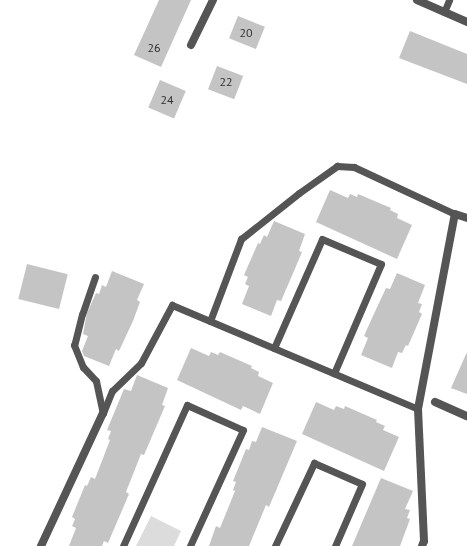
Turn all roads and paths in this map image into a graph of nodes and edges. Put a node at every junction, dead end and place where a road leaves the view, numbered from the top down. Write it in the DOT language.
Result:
graph roads {
  1 [pos="213,0"];
  2 [pos="417,0"];
  3 [pos="449,0"];
  4 [pos="444,12"];
  5 [pos="467,22"];
  6 [pos="192,45"];
  7 [pos="455,214"];
  8 [pos="467,218"];
  9 [pos="95,278"];
  10 [pos="210,321"];
  11 [pos="274,348"];
  12 [pos="334,373"];
  13 [pos="435,402"];
  14 [pos="418,408"];
  15 [pos="103,413"];
  16 [pos="467,416"];
  17 [pos="41,546"];
  18 [pos="123,546"];
  19 [pos="190,546"];
  20 [pos="275,546"];
  21 [pos="335,546"];
  22 [pos="422,546"];
  1 -- 6 [label="street"];
  2 -- 4 [label="street"];
  3 -- 4 [label="lane"];
  4 -- 5 [label="street"];
  7 -- 8 [label="street"];
  7 -- 10 [label="lane"];
  7 -- 14 [label="street"];
  9 -- 15 [label="lane"];
  10 -- 11 [label="lane"];
  10 -- 15 [label="lane"];
  11 -- 12 [label="lane"];
  11 -- 12 [label="lane"];
  12 -- 14 [label="lane"];
  13 -- 16 [label="street"];
  14 -- 22 [label="street"];
  15 -- 17 [label="street"];
  18 -- 19 [label="lane"];
  20 -- 21 [label="lane"];
}
